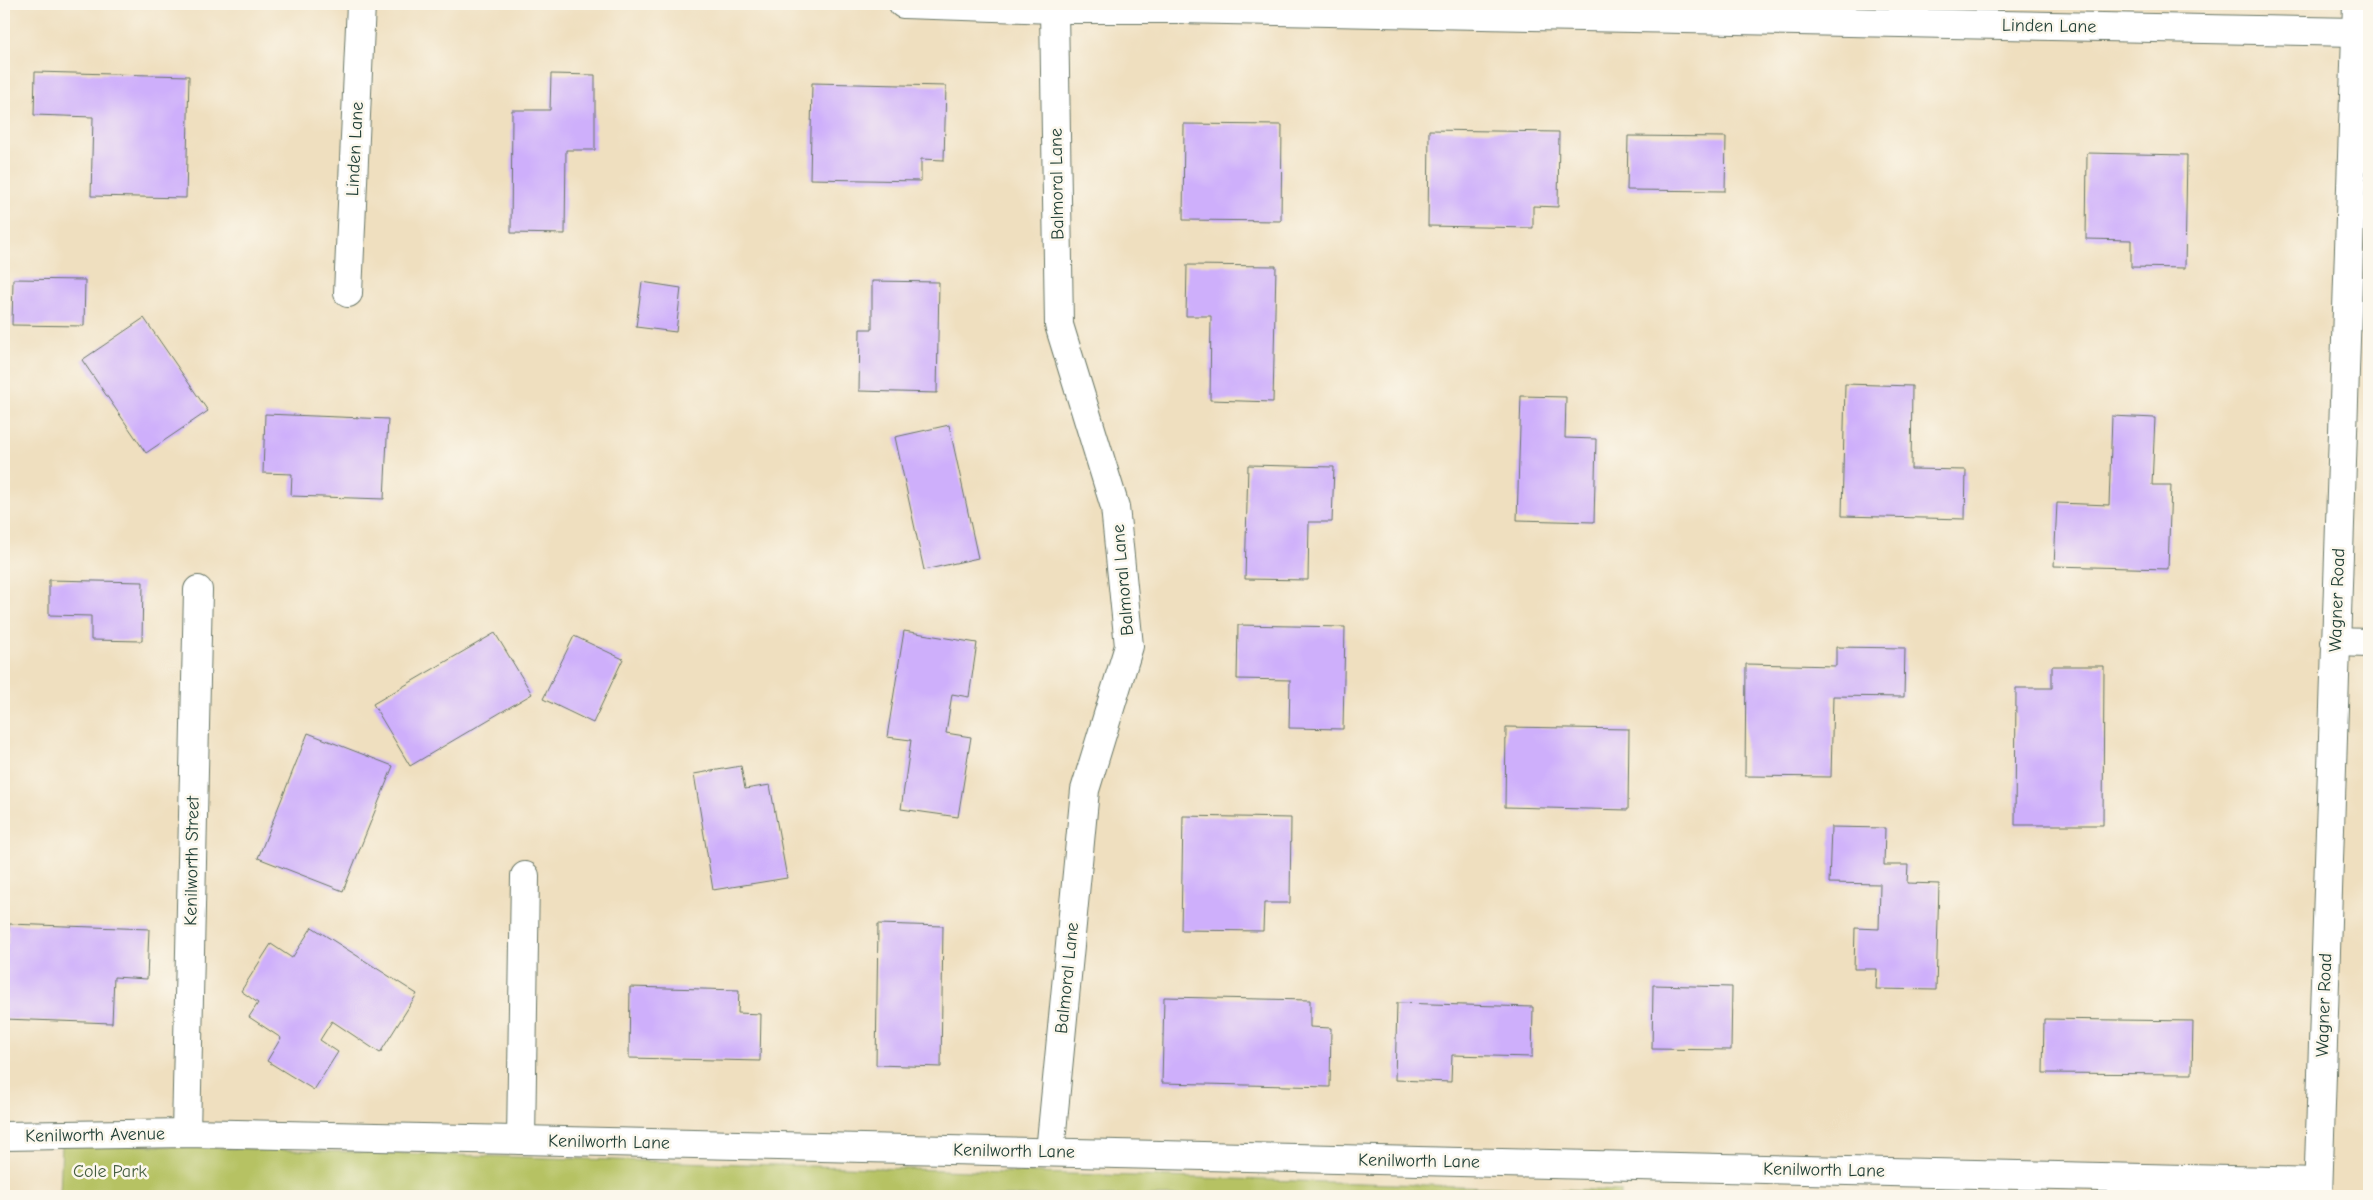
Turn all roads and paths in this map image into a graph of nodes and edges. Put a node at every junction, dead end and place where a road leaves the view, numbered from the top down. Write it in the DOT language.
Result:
graph roads {
  1 [pos="361,4"];
  2 [pos="903,4"];
  3 [pos="2357,4"];
  4 [pos="1176,6"];
  5 [pos="1054,9"];
  6 [pos="2356,32"];
  7 [pos="348,293"];
  8 [pos="198,590"];
  9 [pos="2336,642"];
  10 [pos="2369,643"];
  11 [pos="525,876"];
  12 [pos="186,1133"];
  13 [pos="4,1136"];
  14 [pos="521,1140"];
  15 [pos="1050,1152"];
  16 [pos="2318,1189"];
  1 -- 7 [label="street, Linden Lane"];
  2 -- 5 [label="street, Linden Lane"];
  3 -- 6 [label="street, Wagner Road"];
  4 -- 5 [label="street, Linden Lane"];
  4 -- 6 [label="street, Linden Lane"];
  5 -- 15 [label="street, Balmoral Lane"];
  6 -- 9 [label="street, Wagner Road"];
  8 -- 12 [label="street, Kenilworth Street"];
  9 -- 10 [label="street"];
  9 -- 16 [label="street, Wagner Road"];
  11 -- 14 [label="street"];
  12 -- 13 [label="street, Kenilworth Avenue"];
  12 -- 14 [label="street, Kenilworth Lane"];
  14 -- 15 [label="street, Kenilworth Lane"];
  15 -- 16 [label="street, Kenilworth Lane"];
}
